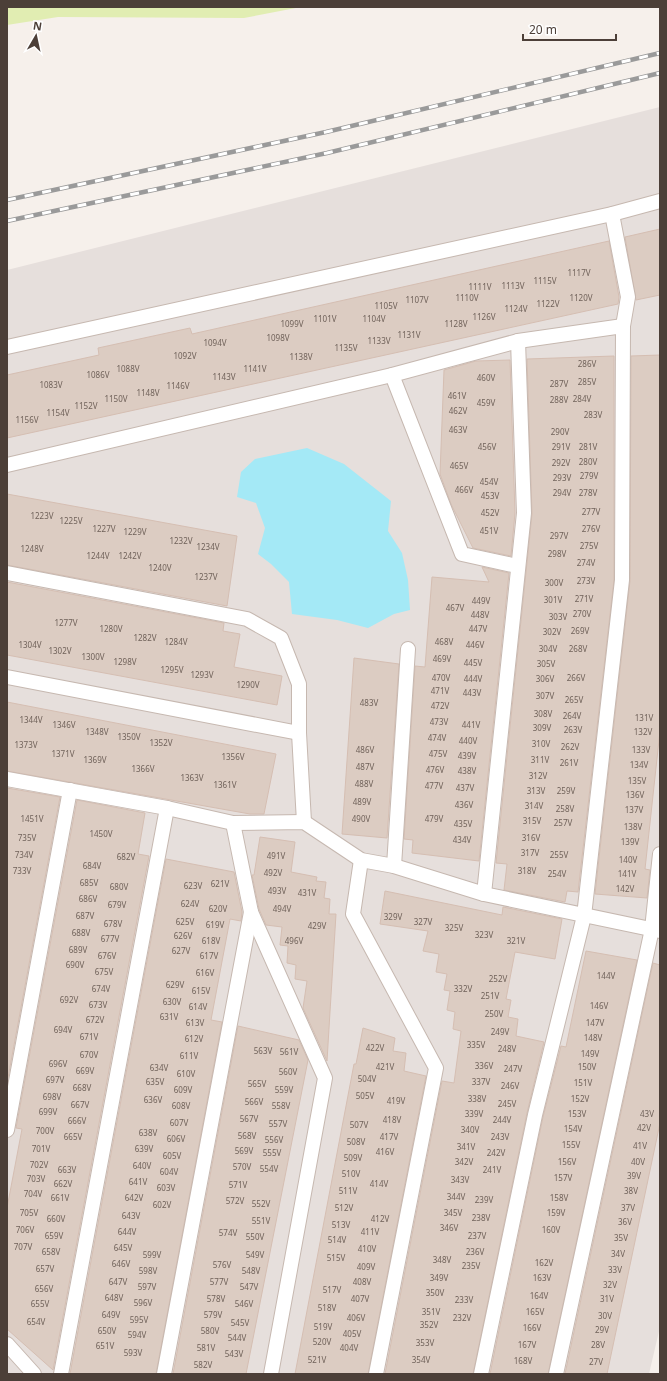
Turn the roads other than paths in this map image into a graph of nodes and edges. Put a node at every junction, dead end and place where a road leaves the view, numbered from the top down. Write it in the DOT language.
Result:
graph roads {
  1 [pos="660,202"];
  2 [pos="612,214"];
  3 [pos="623,326"];
  4 [pos="518,341"];
  5 [pos="7,347"];
  6 [pos="392,375"];
  7 [pos="7,465"];
  8 [pos="517,566"];
  9 [pos="7,573"];
  10 [pos="408,649"];
  11 [pos="7,677"];
  12 [pos="299,733"];
  13 [pos="7,779"];
  14 [pos="70,790"];
  15 [pos="167,808"];
  16 [pos="304,822"];
  17 [pos="233,824"];
  18 [pos="660,854"];
  19 [pos="361,860"];
  20 [pos="394,866"];
  21 [pos="484,894"];
  22 [pos="251,912"];
  23 [pos="584,916"];
  24 [pos="656,930"];
  25 [pos="7,1130"];
  26 [pos="7,1344"];
  27 [pos="34,1374"];
  28 [pos="61,1374"];
  29 [pos="164,1374"];
  30 [pos="271,1374"];
  31 [pos="376,1374"];
  32 [pos="481,1374"];
  33 [pos="556,1374"];
  1 -- 2 [label="lane"];
  2 -- 3 [label="lane"];
  2 -- 5 [label="lane"];
  3 -- 4 [label="lane"];
  3 -- 23 [label="lane"];
  4 -- 6 [label="lane"];
  4 -- 8 [label="lane"];
  6 -- 7 [label="lane"];
  6 -- 8 [label="lane"];
  8 -- 21 [label="lane"];
  9 -- 12 [label="lane"];
  10 -- 20 [label="lane"];
  11 -- 12 [label="lane"];
  12 -- 16 [label="lane"];
  13 -- 14 [label="lane"];
  14 -- 15 [label="lane"];
  14 -- 25 [label="lane"];
  15 -- 17 [label="lane"];
  15 -- 28 [label="lane"];
  16 -- 17 [label="lane"];
  16 -- 19 [label="lane"];
  17 -- 22 [label="lane"];
  18 -- 24 [label="lane"];
  19 -- 20 [label="lane"];
  19 -- 31 [label="lane"];
  20 -- 21 [label="lane"];
  21 -- 23 [label="lane"];
  22 -- 29 [label="lane"];
  22 -- 30 [label="lane"];
  23 -- 24 [label="lane"];
  23 -- 32 [label="lane"];
  24 -- 33 [label="lane"];
  26 -- 27 [label="lane"];
}
